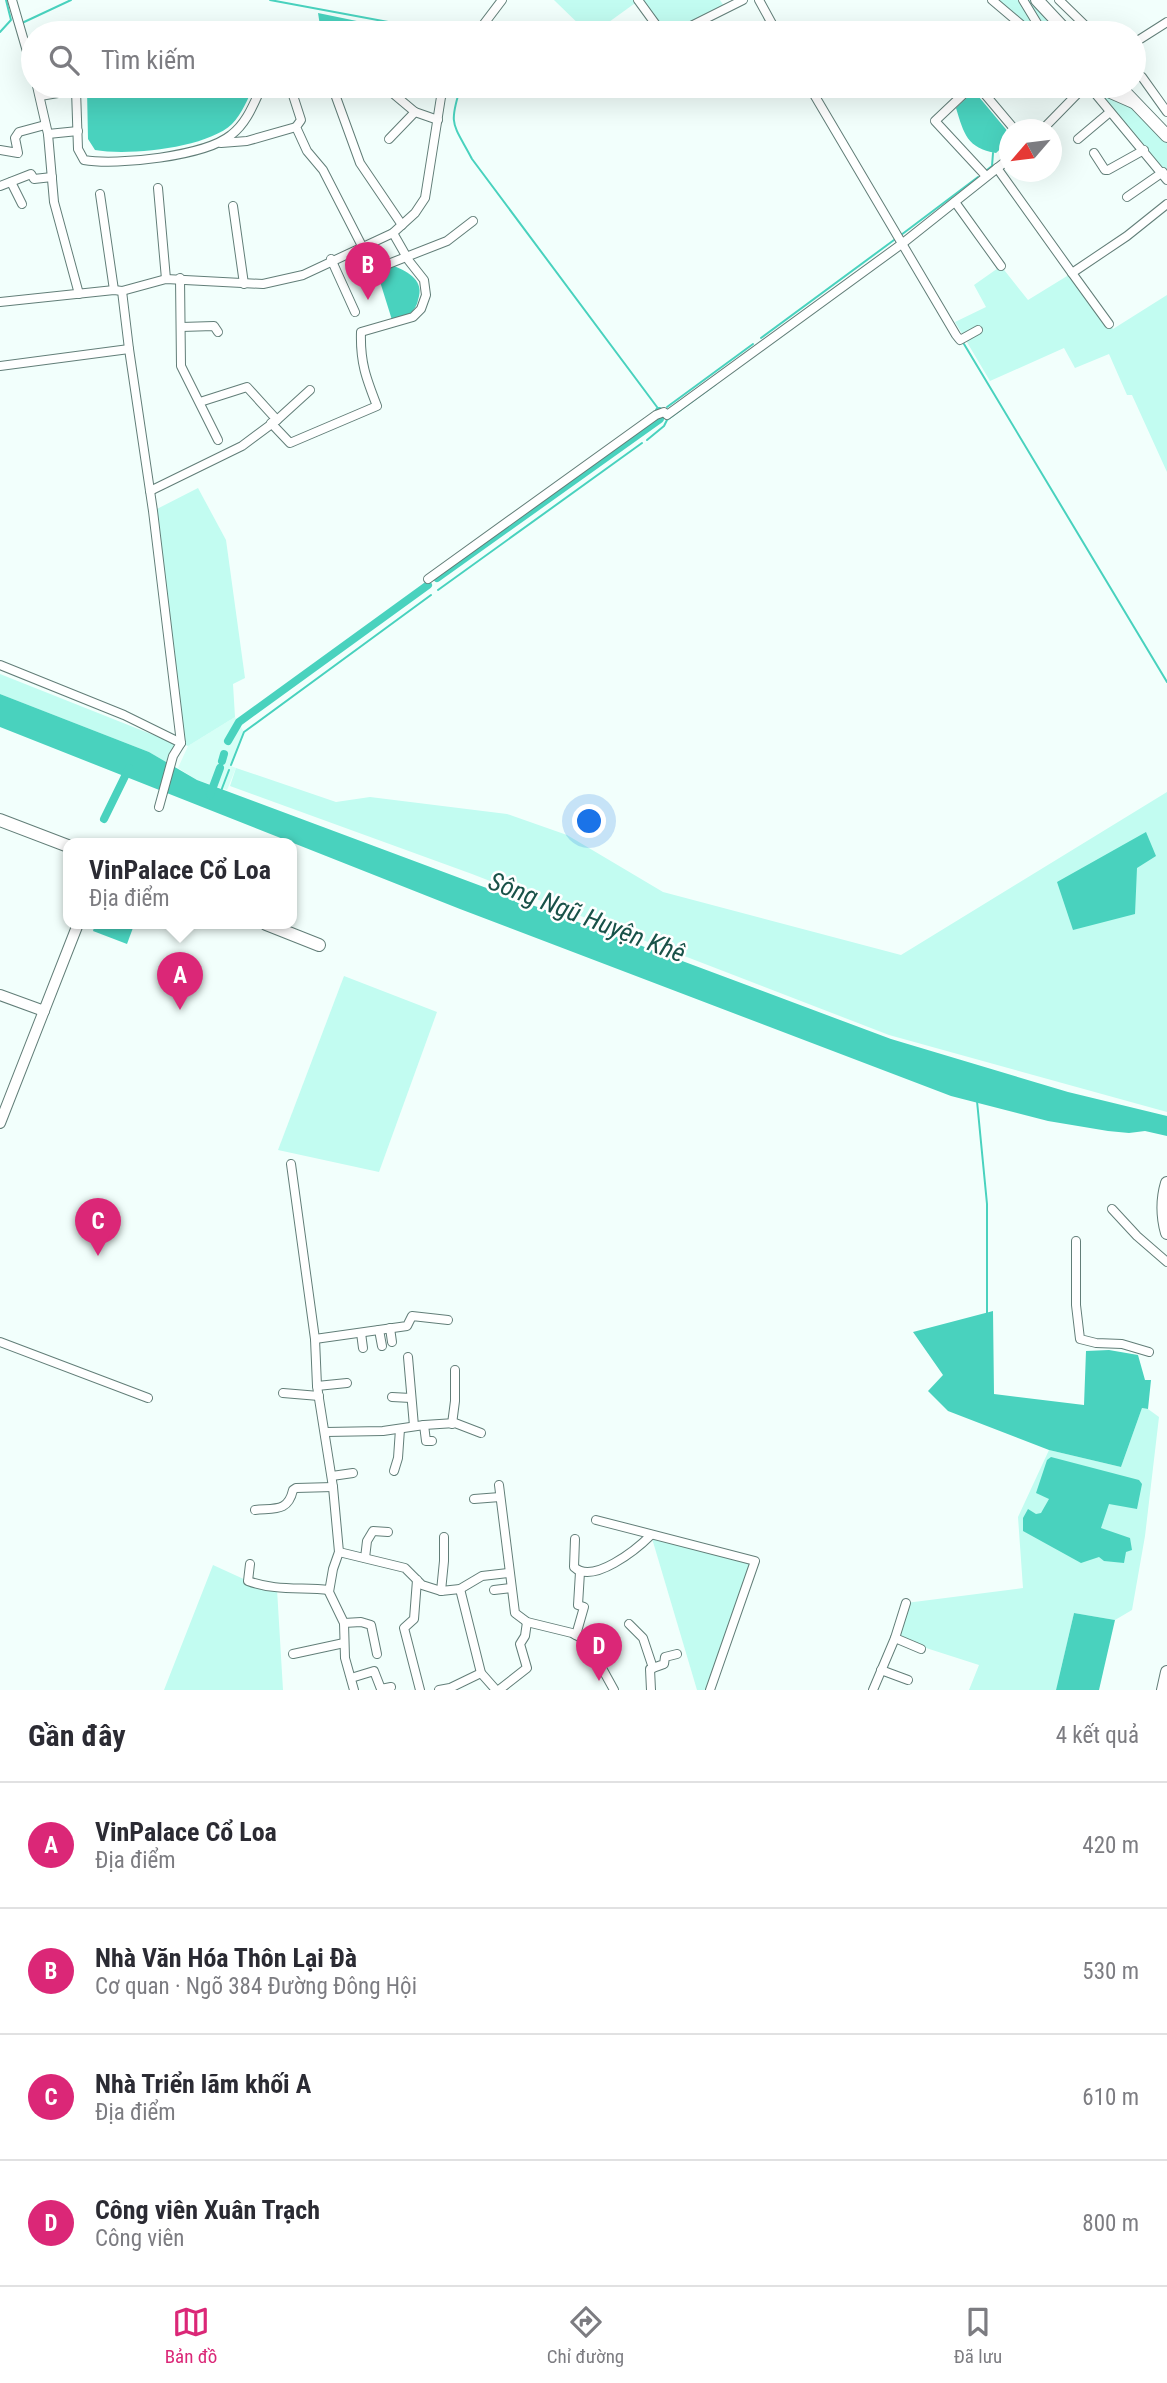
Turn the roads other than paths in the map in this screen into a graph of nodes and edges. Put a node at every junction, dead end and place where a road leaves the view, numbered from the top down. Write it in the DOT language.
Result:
graph roads {
  1 [pos="12,0"];
  2 [pos="502,0"];
  3 [pos="637,0"];
  4 [pos="743,0"];
  5 [pos="759,0"];
  6 [pos="992,0"];
  7 [pos="1023,0"];
  8 [pos="1037,0"];
  9 [pos="1059,0"];
  10 [pos="486,21"];
  11 [pos="653,21"];
  12 [pos="701,21"];
  13 [pos="770,21"];
  14 [pos="1015,21"];
  15 [pos="1036,21"];
  16 [pos="1057,21"];
  17 [pos="1081,21"];
  18 [pos="1167,22"];
  19 [pos="21,31"];
  20 [pos="1146,35"];
  21 [pos="1146,85"];
  22 [pos="40,98"];
  23 [pos="76,98"];
  24 [pos="256,98"];
  25 [pos="294,98"];
  26 [pos="336,98"];
  27 [pos="398,98"];
  28 [pos="441,98"];
  29 [pos="816,98"];
  30 [pos="959,98"];
  31 [pos="988,98"];
  32 [pos="1076,98"];
  33 [pos="1099,98"];
  34 [pos="1118,98"];
  35 [pos="1132,98"];
  36 [pos="1142,108"];
  37 [pos="415,112"];
  38 [pos="1110,112"];
  39 [pos="1163,117"];
  40 [pos="1005,119"];
  41 [pos="1054,119"];
  42 [pos="438,120"];
  43 [pos="296,127"];
  44 [pos="46,129"];
  45 [pos="78,131"];
  46 [pos="1167,136"];
  47 [pos="389,139"];
  48 [pos="1078,139"];
  49 [pos="218,143"];
  50 [pos="0,150"];
  51 [pos="1144,150"];
  52 [pos="1094,153"];
  53 [pos="999,166"];
  54 [pos="996,168"];
  55 [pos="1164,175"];
  56 [pos="986,176"];
  57 [pos="52,177"];
  58 [pos="11,182"];
  59 [pos="0,186"];
  60 [pos="158,188"];
  61 [pos="100,194"];
  62 [pos="1127,197"];
  63 [pos="955,202"];
  64 [pos="22,204"];
  65 [pos="1167,204"];
  66 [pos="233,206"];
  67 [pos="473,221"];
  68 [pos="402,225"];
  69 [pos="393,233"];
  70 [pos="902,243"];
  71 [pos="362,246"];
  72 [pos="408,258"];
  73 [pos="331,260"];
  74 [pos="1001,266"];
  75 [pos="378,268"];
  76 [pos="1072,273"];
  77 [pos="180,278"];
  78 [pos="166,279"];
  79 [pos="244,284"];
  80 [pos="118,290"];
  81 [pos="79,294"];
  82 [pos="0,302"];
  83 [pos="355,312"];
  84 [pos="1109,324"];
  85 [pos="181,327"];
  86 [pos="978,330"];
  87 [pos="218,332"];
  88 [pos="129,349"];
  89 [pos="0,366"];
  90 [pos="310,390"];
  91 [pos="200,402"];
  92 [pos="274,422"];
  93 [pos="218,440"];
  94 [pos="150,491"];
  95 [pos="428,579"];
  96 [pos="0,665"];
  97 [pos="181,743"];
  98 [pos="159,807"];
  99 [pos="0,820"];
  100 [pos="63,844"];
  101 [pos="76,929"];
  102 [pos="279,929"];
  103 [pos="319,945"];
  104 [pos="0,995"];
  105 [pos="44,1011"];
  106 [pos="0,1123"];
  107 [pos="291,1164"];
  108 [pos="1167,1182"];
  109 [pos="1112,1209"];
  110 [pos="1167,1233"];
  111 [pos="1076,1241"];
  112 [pos="1167,1262"];
  113 [pos="448,1320"];
  114 [pos="390,1328"];
  115 [pos="379,1330"];
  116 [pos="361,1333"];
  117 [pos="315,1339"];
  118 [pos="0,1342"];
  119 [pos="392,1342"];
  120 [pos="382,1346"];
  121 [pos="363,1348"];
  122 [pos="1149,1352"];
  123 [pos="408,1357"];
  124 [pos="455,1370"];
  125 [pos="347,1383"];
  126 [pos="317,1386"];
  127 [pos="283,1393"];
  128 [pos="319,1396"];
  129 [pos="392,1396"];
  130 [pos="148,1398"];
  131 [pos="411,1398"];
  132 [pos="452,1424"];
  133 [pos="424,1425"];
  134 [pos="414,1426"];
  135 [pos="400,1429"];
  136 [pos="326,1432"];
  137 [pos="481,1433"];
  138 [pos="432,1441"];
  139 [pos="394,1471"];
  140 [pos="354,1473"];
  141 [pos="332,1476"];
  142 [pos="499,1485"];
  143 [pos="333,1487"];
  144 [pos="500,1497"];
  145 [pos="474,1499"];
  146 [pos="255,1510"];
  147 [pos="596,1520"];
  148 [pos="388,1532"];
  149 [pos="651,1535"];
  150 [pos="444,1537"];
  151 [pos="575,1539"];
  152 [pos="339,1552"];
  153 [pos="365,1558"];
  154 [pos="250,1564"];
  155 [pos="580,1572"];
  156 [pos="509,1573"];
  157 [pos="417,1580"];
  158 [pos="511,1588"];
  159 [pos="460,1589"];
  160 [pos="329,1590"];
  161 [pos="494,1590"];
  162 [pos="442,1591"];
  163 [pos="906,1603"];
  164 [pos="527,1622"];
  165 [pos="344,1623"];
  166 [pos="629,1624"];
  167 [pos="576,1635"];
  168 [pos="895,1638"];
  169 [pos="344,1643"];
  170 [pos="921,1649"];
  171 [pos="293,1654"];
  172 [pos="376,1654"];
  173 [pos="677,1654"];
  174 [pos="653,1668"];
  175 [pos="881,1670"];
  176 [pos="1167,1672"];
  177 [pos="481,1673"];
  178 [pos="351,1678"];
  179 [pos="908,1680"];
  180 [pos="391,1687"];
  181 [pos="354,1690"];
  182 [pos="420,1690"];
  183 [pos="439,1690"];
  184 [pos="497,1690"];
  185 [pos="614,1690"];
  186 [pos="651,1690"];
  187 [pos="710,1690"];
  188 [pos="873,1690"];
  189 [pos="1163,1690"];
  1 -- 19 [label="street"];
  2 -- 10 [label="street"];
  3 -- 11 [label="street"];
  4 -- 12 [label="street"];
  5 -- 13 [label="street"];
  6 -- 14 [label="street"];
  7 -- 15 [label="street"];
  8 -- 16 [label="main road"];
  9 -- 17 [label="street"];
  18 -- 20 [label="street"];
  21 -- 39 [label="street"];
  22 -- 44 [label="street"];
  23 -- 45 [label="street"];
  24 -- 49 [label="street"];
  25 -- 43 [label="street"];
  26 -- 68 [label="street"];
  27 -- 37 [label="street"];
  28 -- 42 [label="street"];
  29 -- 70 [label="street"];
  30 -- 56 [label="street"];
  31 -- 40 [label="street"];
  32 -- 41 [label="street"];
  33 -- 38 [label="street"];
  34 -- 36 [label="street"];
  35 -- 36 [label="main road"];
  36 -- 39 [label="main road"];
  37 -- 42 [label="street"];
  37 -- 47 [label="street"];
  38 -- 48 [label="street"];
  38 -- 51 [label="street"];
  39 -- 46 [label="main road"];
  42 -- 68 [label="street"];
  43 -- 49 [label="street"];
  43 -- 71 [label="street"];
  44 -- 45 [label="street"];
  44 -- 50 [label="street"];
  44 -- 57 [label="street"];
  45 -- 49 [label="street"];
  51 -- 52 [label="street"];
  51 -- 55 [label="street"];
  53 -- 54 [label="street"];
  54 -- 56 [label="street"];
  54 -- 76 [label="street"];
  55 -- 62 [label="street"];
  56 -- 63 [label="street"];
  57 -- 58 [label="street"];
  57 -- 81 [label="street"];
  58 -- 59 [label="street"];
  58 -- 64 [label="street"];
  60 -- 78 [label="street"];
  61 -- 80 [label="street"];
  63 -- 70 [label="street"];
  63 -- 74 [label="street"];
  65 -- 76 [label="street"];
  66 -- 79 [label="street"];
  67 -- 72 [label="street"];
  68 -- 69 [label="street"];
  69 -- 71 [label="street"];
  69 -- 72 [label="street"];
  70 -- 86 [label="street"];
  70 -- 95 [label="street"];
  71 -- 73 [label="street"];
  72 -- 75 [label="street"];
  72 -- 92 [label="street"];
  73 -- 79 [label="street"];
  73 -- 83 [label="street"];
  76 -- 84 [label="street"];
  77 -- 78 [label="street"];
  77 -- 79 [label="street"];
  77 -- 85 [label="street"];
  78 -- 80 [label="street"];
  80 -- 81 [label="street"];
  80 -- 88 [label="street"];
  81 -- 82 [label="street"];
  85 -- 87 [label="street"];
  85 -- 91 [label="street"];
  88 -- 89 [label="street"];
  88 -- 94 [label="street"];
  90 -- 92 [label="street"];
  91 -- 92 [label="street"];
  91 -- 93 [label="street"];
  92 -- 94 [label="street"];
  94 -- 97 [label="street"];
  96 -- 97 [label="street"];
  97 -- 98 [label="street"];
  99 -- 100 [label="main road"];
  101 -- 105 [label="street"];
  102 -- 103 [label="main road"];
  104 -- 105 [label="street"];
  105 -- 106 [label="street"];
  107 -- 117 [label="street"];
  108 -- 110 [label="main road"];
  109 -- 112 [label="street"];
  111 -- 122 [label="street"];
  113 -- 114 [label="street"];
  114 -- 115 [label="street"];
  114 -- 119 [label="street"];
  115 -- 116 [label="street"];
  115 -- 120 [label="street"];
  116 -- 117 [label="street"];
  116 -- 121 [label="street"];
  117 -- 126 [label="street"];
  118 -- 130 [label="street"];
  123 -- 131 [label="street"];
  124 -- 132 [label="street"];
  125 -- 126 [label="street"];
  126 -- 128 [label="street"];
  127 -- 128 [label="street"];
  128 -- 136 [label="street"];
  129 -- 131 [label="street"];
  131 -- 134 [label="street"];
  132 -- 133 [label="street"];
  132 -- 137 [label="street"];
  133 -- 134 [label="street"];
  133 -- 138 [label="street"];
  134 -- 135 [label="street"];
  135 -- 136 [label="street"];
  135 -- 139 [label="street"];
  136 -- 141 [label="street"];
  140 -- 141 [label="street"];
  141 -- 143 [label="street"];
  142 -- 144 [label="street"];
  143 -- 146 [label="street"];
  143 -- 152 [label="street"];
  144 -- 145 [label="street"];
  144 -- 156 [label="street"];
  147 -- 149 [label="street"];
  148 -- 153 [label="street"];
  149 -- 155 [label="street"];
  149 -- 187 [label="street"];
  150 -- 162 [label="street"];
  151 -- 155 [label="street"];
  152 -- 153 [label="street"];
  152 -- 160 [label="street"];
  153 -- 157 [label="street"];
  154 -- 160 [label="street"];
  155 -- 167 [label="street"];
  156 -- 158 [label="street"];
  156 -- 159 [label="street"];
  157 -- 162 [label="street"];
  157 -- 182 [label="street"];
  158 -- 161 [label="street"];
  158 -- 164 [label="street"];
  159 -- 162 [label="street"];
  159 -- 177 [label="street"];
  160 -- 165 [label="street"];
  163 -- 168 [label="street"];
  164 -- 167 [label="street"];
  164 -- 184 [label="street"];
  165 -- 169 [label="street"];
  165 -- 172 [label="street"];
  166 -- 174 [label="street"];
  167 -- 185 [label="street"];
  168 -- 170 [label="street"];
  168 -- 175 [label="street"];
  169 -- 171 [label="street"];
  169 -- 178 [label="street"];
  173 -- 174 [label="street"];
  174 -- 186 [label="street"];
  175 -- 179 [label="street"];
  175 -- 188 [label="street"];
  176 -- 189 [label="main road"];
  177 -- 183 [label="street"];
  177 -- 184 [label="street"];
  178 -- 180 [label="street"];
  178 -- 181 [label="street"];
}
